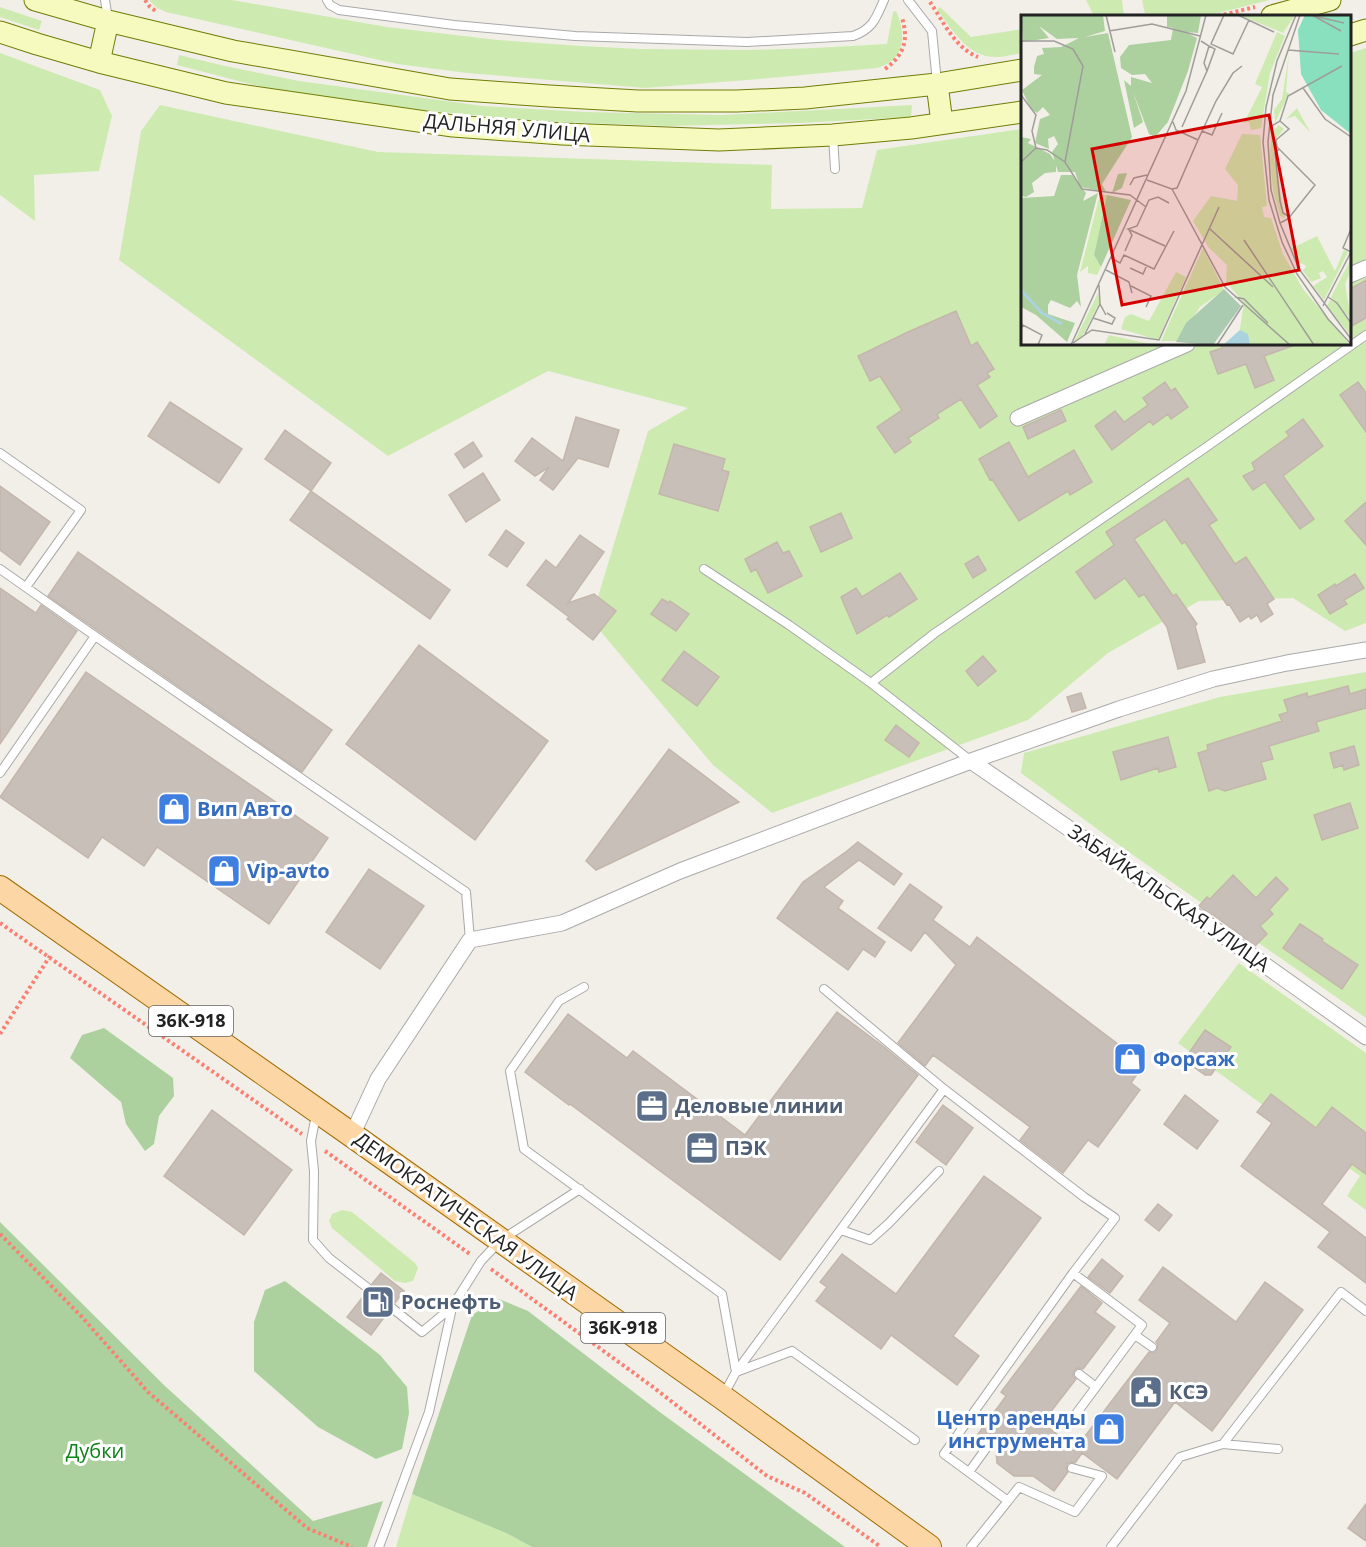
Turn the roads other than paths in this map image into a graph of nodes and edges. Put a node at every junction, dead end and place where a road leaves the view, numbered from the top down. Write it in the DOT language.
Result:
graph roads {
  1 [pos="35,0"];
  2 [pos="105,0"];
  3 [pos="327,0"];
  4 [pos="884,0"];
  5 [pos="908,0"];
  6 [pos="1330,0"];
  7 [pos="1267,11"];
  8 [pos="108,21"];
  9 [pos="1366,30"];
  10 [pos="0,32"];
  11 [pos="1351,35"];
  12 [pos="99,62"];
  13 [pos="1021,70"];
  14 [pos="937,84"];
  15 [pos="1021,112"];
  16 [pos="942,123"];
  17 [pos="833,135"];
  18 [pos="835,169"];
  19 [pos="1366,268"];
  20 [pos="1351,274"];
  21 [pos="1366,335"];
  22 [pos="1185,345"];
  23 [pos="1018,418"];
  24 [pos="0,453"];
  25 [pos="0,569"];
  26 [pos="704,569"];
  27 [pos="26,587"];
  28 [pos="95,636"];
  29 [pos="1366,650"];
  30 [pos="871,683"];
  31 [pos="971,760"];
  32 [pos="0,773"];
  33 [pos="0,888"];
  34 [pos="470,940"];
  35 [pos="584,987"];
  36 [pos="824,989"];
  37 [pos="1366,1037"];
  38 [pos="944,1089"];
  39 [pos="317,1111"];
  40 [pos="352,1134"];
  41 [pos="939,1171"];
  42 [pos="580,1189"];
  43 [pos="841,1230"];
  44 [pos="501,1240"];
  45 [pos="1073,1273"];
  46 [pos="369,1289"];
  47 [pos="452,1307"];
  48 [pos="392,1308"];
  49 [pos="1366,1311"];
  50 [pos="1135,1335"];
  51 [pos="1152,1347"];
  52 [pos="736,1372"];
  53 [pos="1079,1374"];
  54 [pos="1096,1387"];
  55 [pos="722,1397"];
  56 [pos="1070,1422"];
  57 [pos="915,1440"];
  58 [pos="990,1443"];
  59 [pos="1223,1444"];
  60 [pos="1278,1449"];
  61 [pos="1072,1467"];
  62 [pos="969,1472"];
  63 [pos="1008,1501"];
  64 [pos="379,1547"];
  65 [pos="929,1547"];
  66 [pos="971,1547"];
  67 [pos="1111,1547"];
  1 -- 8 [label="main road, ДАЛЬНЯЯ УЛИЦА"];
  2 -- 8 [label="lane"];
  3 -- 4 [label="lane"];
  5 -- 14 [label="lane"];
  6 -- 7 [label="main road"];
  8 -- 12 [label="main road"];
  8 -- 14 [label="main road, ДАЛЬНЯЯ УЛИЦА"];
  9 -- 11 [label="main road"];
  10 -- 12 [label="main road, ДАЛЬНЯЯ УЛИЦА"];
  12 -- 17 [label="main road, ДАЛЬНЯЯ УЛИЦА"];
  13 -- 14 [label="main road, ДАЛЬНЯЯ УЛИЦА"];
  14 -- 16 [label="main road"];
  15 -- 16 [label="main road, ДАЛЬНЯЯ УЛИЦА"];
  16 -- 17 [label="main road, ДАЛЬНЯЯ УЛИЦА"];
  17 -- 18 [label="lane"];
  19 -- 20 [label="street"];
  21 -- 30 [label="lane"];
  22 -- 23 [label="street"];
  24 -- 27 [label="lane"];
  25 -- 27 [label="lane"];
  26 -- 30 [label="lane"];
  27 -- 28 [label="lane"];
  28 -- 32 [label="lane"];
  28 -- 34 [label="lane"];
  29 -- 31 [label="street"];
  30 -- 31 [label="lane"];
  31 -- 34 [label="street"];
  31 -- 37 [label="street, ЗАБАЙКАЛЬСКАЯ УЛИЦА"];
  33 -- 39 [label="main road, ДЕМОКРАТИЧЕСКАЯ УЛИЦА / 36К-918"];
  34 -- 40 [label="street"];
  35 -- 42 [label="lane"];
  36 -- 38 [label="lane"];
  38 -- 43 [label="lane"];
  38 -- 45 [label="lane"];
  39 -- 40 [label="main road, ДЕМОКРАТИЧЕСКАЯ УЛИЦА / 36К-918"];
  39 -- 46 [label="lane"];
  40 -- 44 [label="main road, ДЕМОКРАТИЧЕСКАЯ УЛИЦА / 36К-918"];
  41 -- 43 [label="lane"];
  42 -- 44 [label="lane"];
  42 -- 52 [label="lane"];
  43 -- 52 [label="lane"];
  44 -- 47 [label="lane"];
  44 -- 55 [label="main road, ДЕМОКРАТИЧЕСКАЯ УЛИЦА / 36К-918"];
  45 -- 50 [label="lane"];
  45 -- 62 [label="lane"];
  47 -- 48 [label="lane"];
  47 -- 64 [label="lane"];
  49 -- 59 [label="lane"];
  50 -- 51 [label="lane"];
  50 -- 54 [label="lane"];
  52 -- 55 [label="lane"];
  52 -- 57 [label="lane"];
  53 -- 54 [label="lane"];
  54 -- 56 [label="lane"];
  55 -- 65 [label="main road, ДЕМОКРАТИЧЕСКАЯ УЛИЦА / 36К-918"];
  58 -- 62 [label="lane"];
  59 -- 60 [label="lane"];
  59 -- 67 [label="lane"];
  61 -- 63 [label="lane"];
  62 -- 63 [label="lane"];
  63 -- 66 [label="lane"];
}
